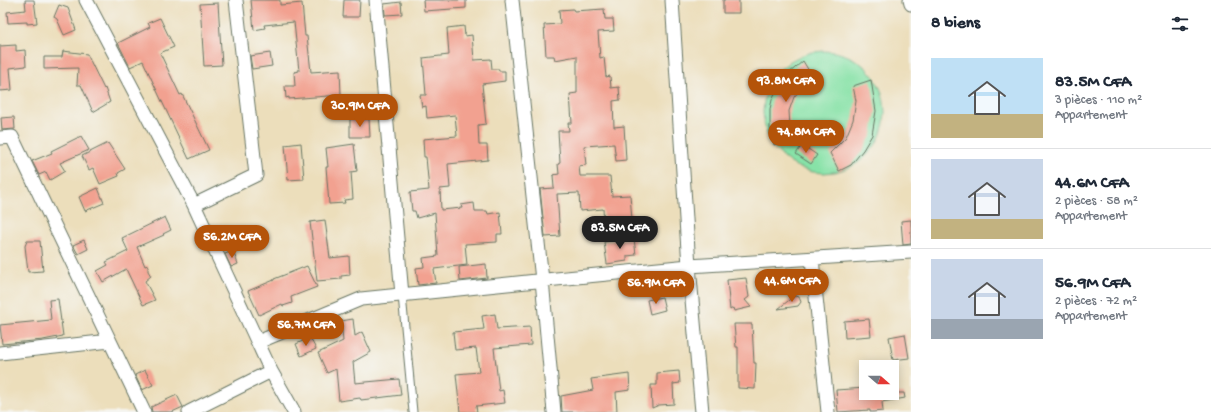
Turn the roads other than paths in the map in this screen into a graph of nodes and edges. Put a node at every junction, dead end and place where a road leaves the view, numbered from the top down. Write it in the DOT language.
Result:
graph roads {
  1 [pos="86,0"];
  2 [pos="236,0"];
  3 [pos="376,0"];
  4 [pos="512,0"];
  5 [pos="672,0"];
  6 [pos="910,0"];
  7 [pos="911,4"];
  8 [pos="0,138"];
  9 [pos="194,205"];
  10 [pos="911,252"];
  11 [pos="812,258"];
  12 [pos="689,266"];
  13 [pos="542,280"];
  14 [pos="402,295"];
  15 [pos="110,341"];
  16 [pos="258,342"];
  17 [pos="0,352"];
  18 [pos="271,371"];
  19 [pos="144,412"];
  20 [pos="190,412"];
  21 [pos="294,412"];
  22 [pos="413,412"];
  23 [pos="554,412"];
  24 [pos="702,412"];
  25 [pos="828,412"];
  1 -- 9 [label="street"];
  2 -- 9 [label="street"];
  3 -- 14 [label="street"];
  4 -- 13 [label="street"];
  5 -- 12 [label="street"];
  6 -- 7 [label="street"];
  8 -- 15 [label="street"];
  9 -- 16 [label="street"];
  10 -- 11 [label="street"];
  11 -- 12 [label="street"];
  11 -- 25 [label="street"];
  12 -- 13 [label="street"];
  12 -- 24 [label="street"];
  13 -- 14 [label="street"];
  13 -- 23 [label="street"];
  14 -- 16 [label="street"];
  14 -- 22 [label="lane"];
  15 -- 17 [label="street"];
  15 -- 19 [label="street"];
  16 -- 18 [label="street"];
  18 -- 20 [label="street"];
  18 -- 21 [label="street"];
}
